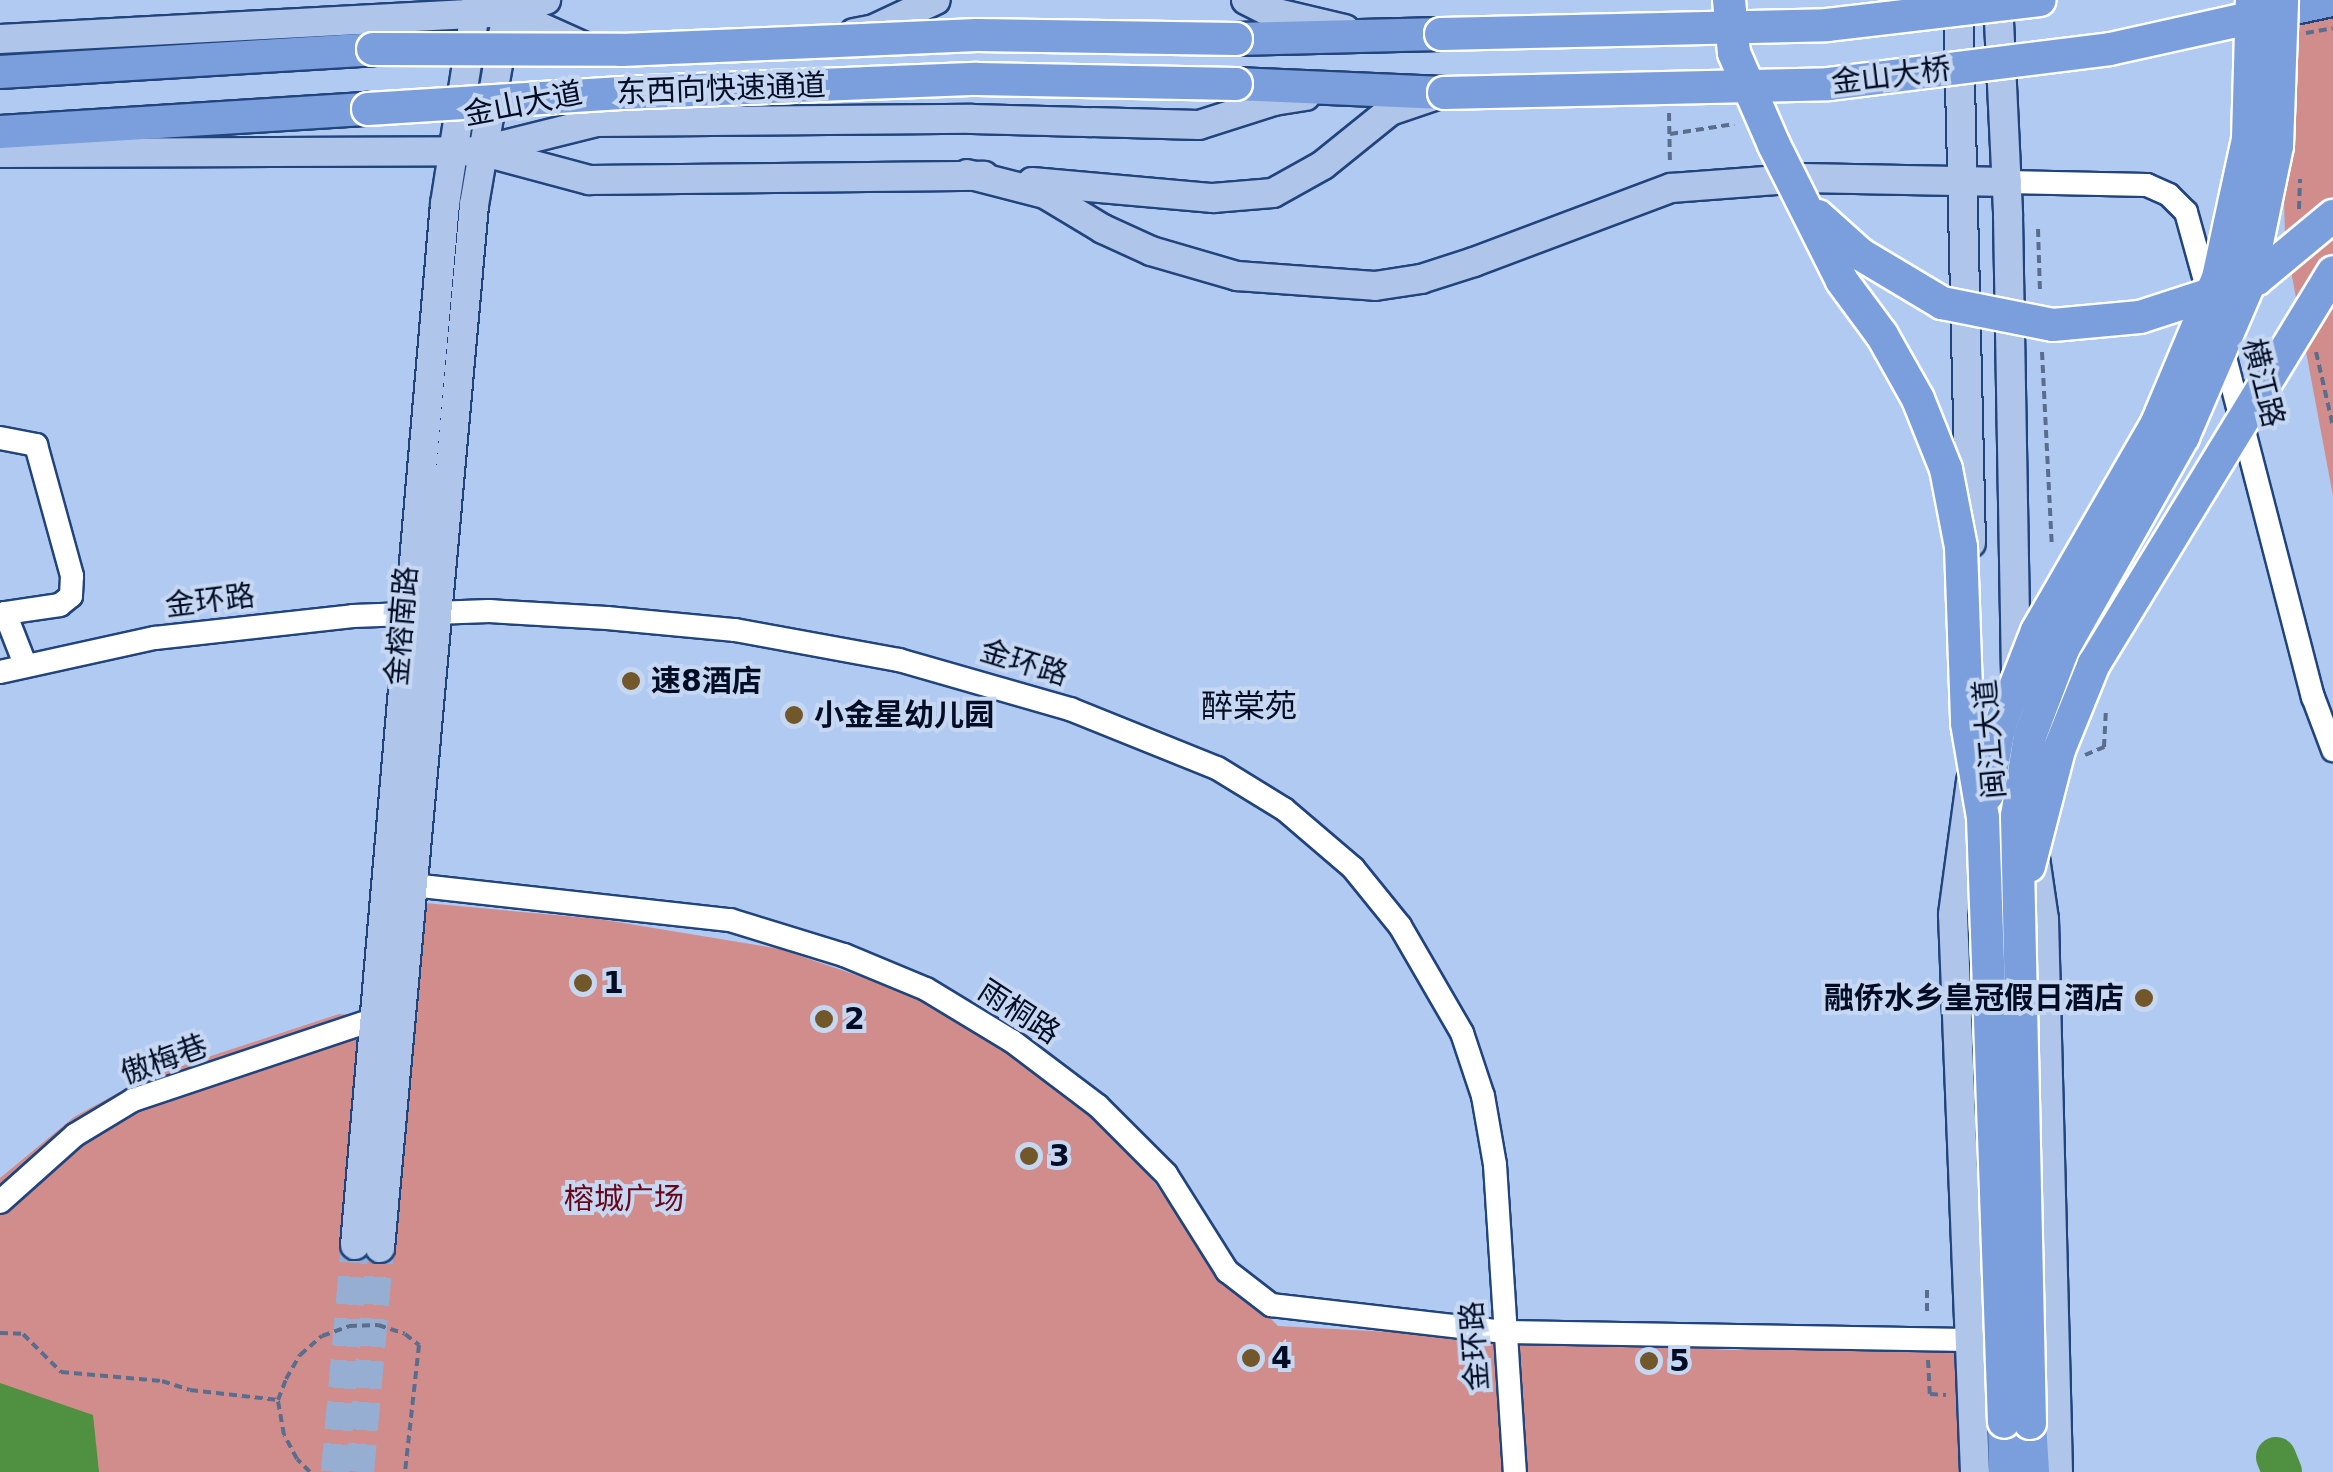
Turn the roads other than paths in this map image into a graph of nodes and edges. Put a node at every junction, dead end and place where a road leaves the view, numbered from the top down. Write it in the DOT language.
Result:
graph roads {
  1 [pos="546,0"];
  2 [pos="936,0"];
  3 [pos="1246,0"];
  4 [pos="1729,0"];
  5 [pos="1958,0"];
  6 [pos="1998,0"];
  7 [pos="2040,0"];
  8 [pos="2252,0"];
  9 [pos="2282,0"];
  10 [pos="2332,0"];
  11 [pos="508,6"];
  12 [pos="475,7"];
  13 [pos="1366,34"];
  14 [pos="1441,34"];
  15 [pos="0,39"];
  16 [pos="0,72"];
  17 [pos="1354,89"];
  18 [pos="1444,93"];
  19 [pos="0,132"];
  20 [pos="465,151"];
  21 [pos="0,153"];
  22 [pos="967,174"];
  23 [pos="1962,181"];
  24 [pos="2007,182"];
  25 [pos="1804,203"];
  26 [pos="2333,216"];
  27 [pos="2333,272"];
  28 [pos="0,438"];
  29 [pos="422,613"];
  30 [pos="3,616"];
  31 [pos="25,664"];
  32 [pos="0,672"];
  33 [pos="2333,750"];
  34 [pos="1982,818"];
  35 [pos="412,885"];
  36 [pos="2018,908"];
  37 [pos="374,1019"];
  38 [pos="0,1202"];
  39 [pos="1504,1332"];
  40 [pos="1970,1340"];
  41 [pos="2017,1423"];
  42 [pos="1515,1472"];
  43 [pos="1975,1472"];
  44 [pos="2005,1472"];
  45 [pos="2032,1472"];
  46 [pos="2058,1472"];
  1 -- 11 [label="main road"];
  2 -- 11 [label="main road, 金山大道"];
  3 -- 13 [label="main road"];
  4 -- 25 [label="highway, bridge"];
  5 -- 23 [label="main road, 闽江大道"];
  6 -- 24 [label="main road, 闽江大道"];
  7 -- 14 [label="highway, 金山大桥, bridge"];
  8 -- 34 [label="highway, bridge"];
  9 -- 36 [label="highway, bridge"];
  10 -- 18 [label="highway, 金山大桥, bridge"];
  11 -- 12 [label="main road, 金山大道"];
  11 -- 20 [label="main road, 金榕南路"];
  12 -- 15 [label="main road, 金山大道"];
  12 -- 20 [label="main road, 金榕南路"];
  13 -- 14 [label="highway, 东西向快速通道"];
  13 -- 16 [label="highway, 东西向快速通道, bridge"];
  17 -- 18 [label="highway, 东西向快速通道"];
  17 -- 19 [label="highway, 东西向快速通道, bridge"];
  17 -- 20 [label="main road, 金山大道"];
  18 -- 22 [label="main road"];
  20 -- 21 [label="main road, 金山大道"];
  20 -- 22 [label="main road"];
  20 -- 29 [label="main road, 金榕南路"];
  22 -- 23 [label="main road"];
  23 -- 24 [label="main road"];
  23 -- 40 [label="main road, 闽江大道"];
  24 -- 33 [label="street, 横江路"];
  24 -- 46 [label="main road, 闽江大道"];
  25 -- 26 [label="highway, bridge"];
  25 -- 34 [label="highway, bridge"];
  27 -- 36 [label="highway, bridge"];
  28 -- 30 [label="street"];
  29 -- 31 [label="street, 金环路"];
  29 -- 35 [label="main road, 金榕南路"];
  29 -- 37 [label="main road, 金榕南路"];
  29 -- 39 [label="street, 金环路"];
  30 -- 31 [label="street"];
  31 -- 32 [label="street, 金环路"];
  34 -- 41 [label="highway, bridge"];
  35 -- 37 [label="main road, 金榕南路"];
  35 -- 39 [label="street, 雨桐路"];
  36 -- 41 [label="highway, bridge"];
  37 -- 38 [label="street, 傲梅巷"];
  39 -- 40 [label="street, 雨桐路"];
  39 -- 42 [label="street, 金环路"];
  40 -- 43 [label="main road, 闽江大道"];
  41 -- 44 [label="highway"];
  41 -- 45 [label="highway"];
}
